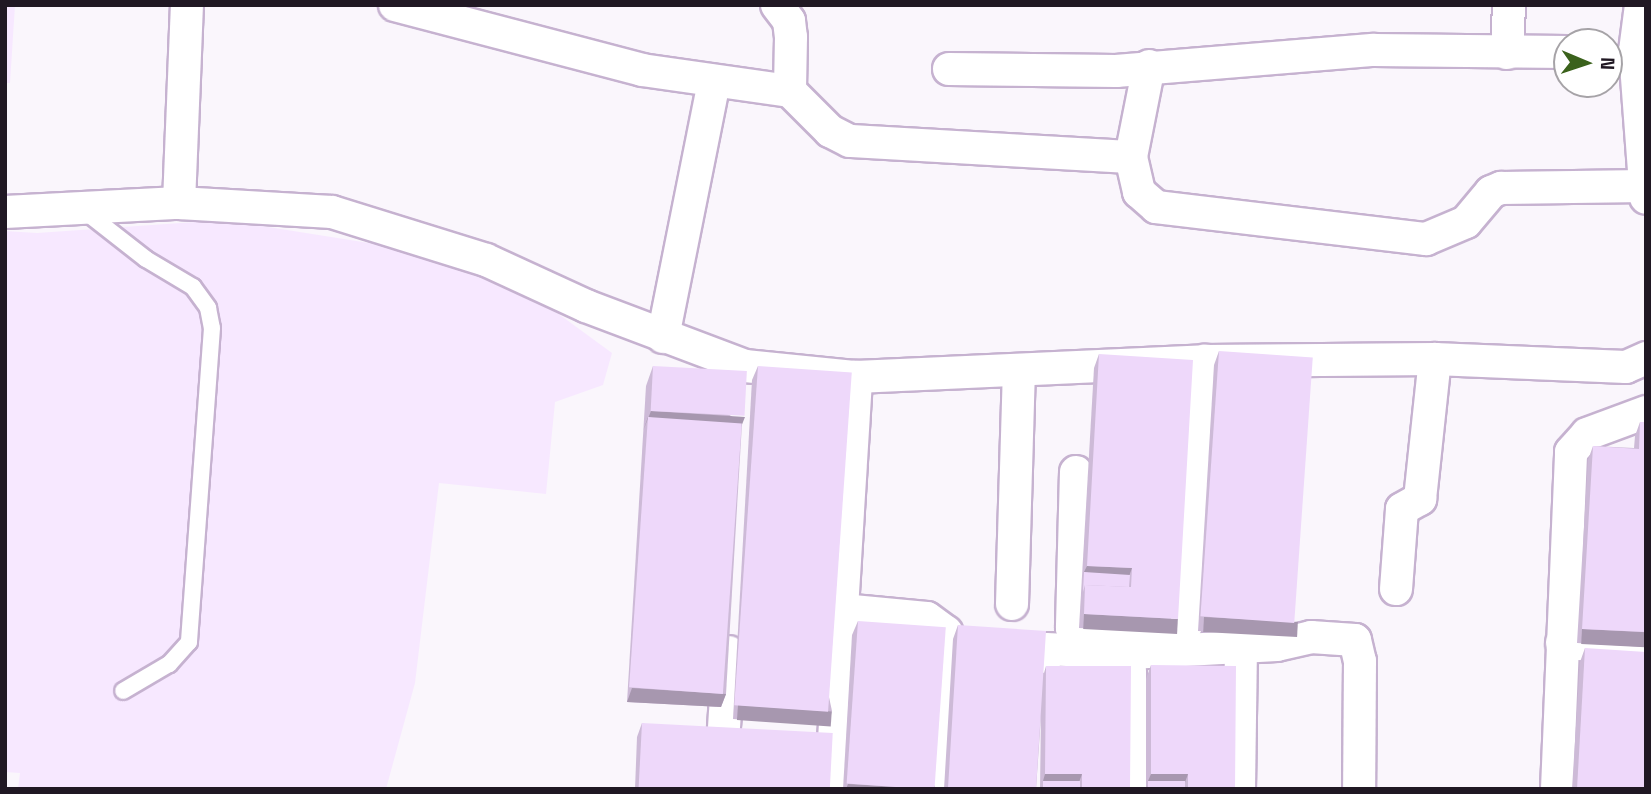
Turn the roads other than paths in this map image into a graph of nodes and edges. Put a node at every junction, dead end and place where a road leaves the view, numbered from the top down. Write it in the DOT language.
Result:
graph roads {
  1 [pos="187,5"];
  2 [pos="395,5"];
  3 [pos="777,5"];
  4 [pos="1508,5"];
  5 [pos="1637,8"];
  6 [pos="470,16"];
  7 [pos="1623,49"];
  8 [pos="1553,52"];
  9 [pos="1507,53"];
  10 [pos="1623,58"];
  11 [pos="1149,66"];
  12 [pos="948,69"];
  13 [pos="714,81"];
  14 [pos="790,91"];
  15 [pos="1131,157"];
  16 [pos="1645,192"];
  17 [pos="179,203"];
  18 [pos="82,209"];
  19 [pos="5,212"];
  20 [pos="663,337"];
  21 [pos="1646,358"];
  22 [pos="1435,359"];
  23 [pos="1205,361"];
  24 [pos="1019,370"];
  25 [pos="856,377"];
  26 [pos="1646,412"];
  27 [pos="1076,472"];
  28 [pos="1396,589"];
  29 [pos="1012,604"];
  30 [pos="842,610"];
  31 [pos="731,616"];
  32 [pos="1562,643"];
  33 [pos="1241,645"];
  34 [pos="1646,648"];
  35 [pos="1130,653"];
  36 [pos="122,691"];
  37 [pos="1038,722"];
  38 [pos="688,726"];
  39 [pos="831,789"];
  40 [pos="939,789"];
  41 [pos="1130,789"];
  42 [pos="1239,789"];
  43 [pos="1359,789"];
  44 [pos="1557,789"];
  1 -- 17 [label="street"];
  2 -- 6 [label="street"];
  3 -- 14 [label="street"];
  4 -- 9 [label="street"];
  5 -- 7 [label="street"];
  6 -- 13 [label="street"];
  8 -- 9 [label="street"];
  9 -- 11 [label="street"];
  10 -- 16 [label="street"];
  11 -- 12 [label="street"];
  11 -- 15 [label="street"];
  13 -- 14 [label="street"];
  13 -- 20 [label="street"];
  14 -- 15 [label="street"];
  15 -- 16 [label="street"];
  17 -- 18 [label="street"];
  17 -- 20 [label="street"];
  18 -- 19 [label="street"];
  18 -- 36 [label="lane"];
  20 -- 25 [label="street"];
  21 -- 22 [label="street"];
  22 -- 23 [label="street"];
  22 -- 28 [label="street"];
  23 -- 24 [label="street"];
  23 -- 27 [label="street"];
  24 -- 25 [label="street"];
  24 -- 29 [label="street"];
  25 -- 30 [label="street"];
  26 -- 32 [label="street"];
  30 -- 39 [label="street"];
  30 -- 40 [label="street"];
  31 -- 38 [label="street"];
  32 -- 34 [label="street"];
  32 -- 44 [label="street"];
  33 -- 35 [label="street"];
  33 -- 42 [label="street"];
  33 -- 43 [label="street"];
  35 -- 37 [label="street"];
  35 -- 41 [label="street"];
}
